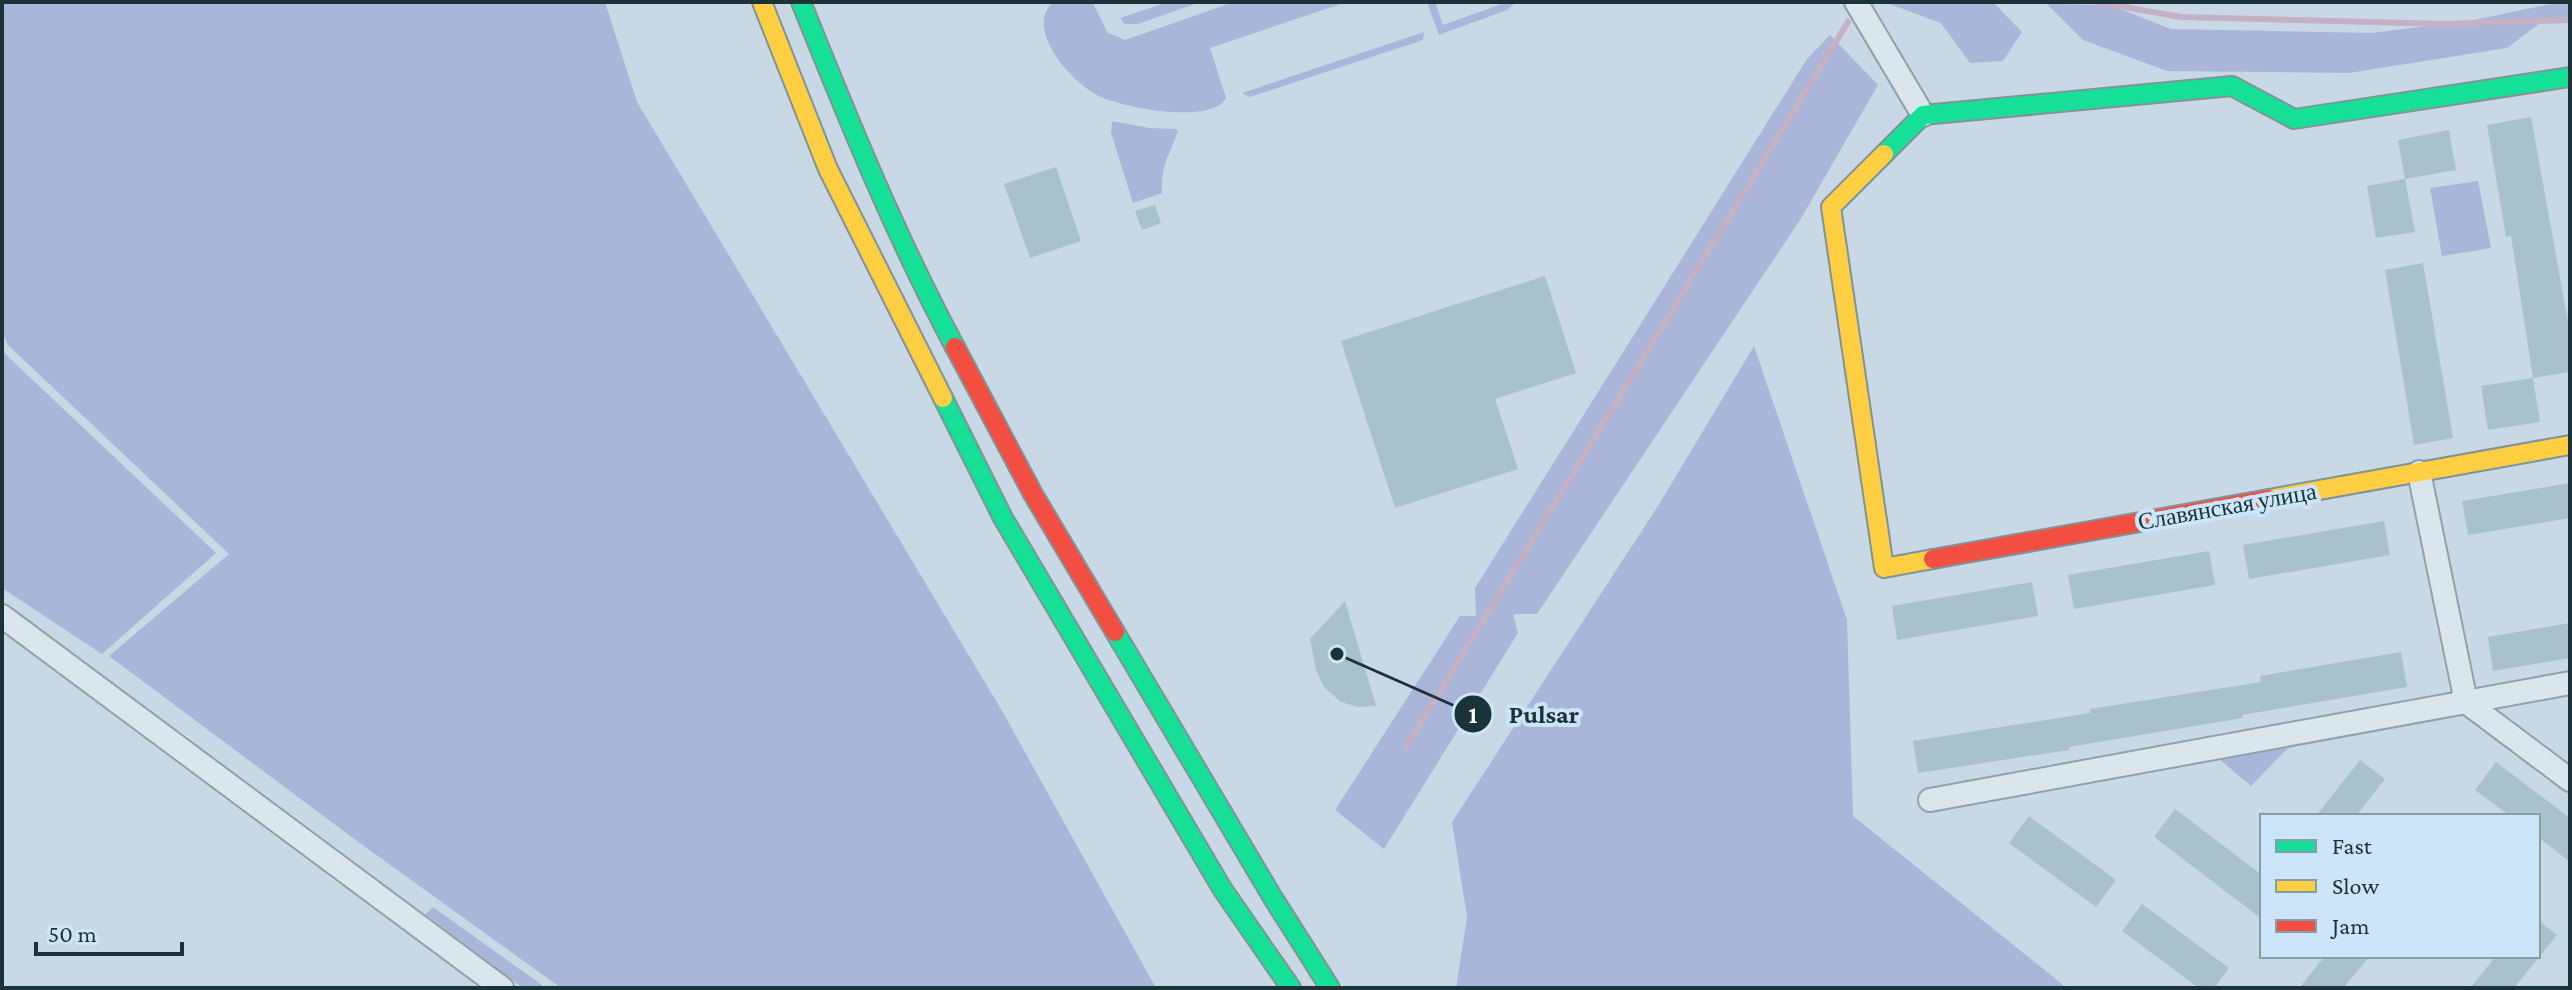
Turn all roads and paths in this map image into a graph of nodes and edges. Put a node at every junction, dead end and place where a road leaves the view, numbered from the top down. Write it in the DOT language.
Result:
graph roads {
  1 [pos="762,2"];
  2 [pos="801,2"];
  3 [pos="1856,2"];
  4 [pos="2570,77"];
  5 [pos="1923,115"];
  6 [pos="2570,445"];
  7 [pos="2419,472"];
  8 [pos="2,616"];
  9 [pos="2570,683"];
  10 [pos="1153,699"];
  11 [pos="2466,702"];
  12 [pos="1118,716"];
  13 [pos="2570,780"];
  14 [pos="1930,800"];
  15 [pos="502,988"];
  16 [pos="1291,988"];
  17 [pos="1330,988"];
  1 -- 12 [label="main road"];
  2 -- 10 [label="main road"];
  3 -- 5 [label="street"];
  4 -- 5 [label="main road"];
  5 -- 7 [label="main road, Славянская улица"];
  6 -- 7 [label="main road, Славянская улица"];
  7 -- 11 [label="street"];
  8 -- 15 [label="street"];
  9 -- 11 [label="street"];
  10 -- 12 [label="main road"];
  10 -- 17 [label="main road"];
  11 -- 13 [label="street"];
  11 -- 14 [label="street"];
  12 -- 16 [label="main road"];
}
